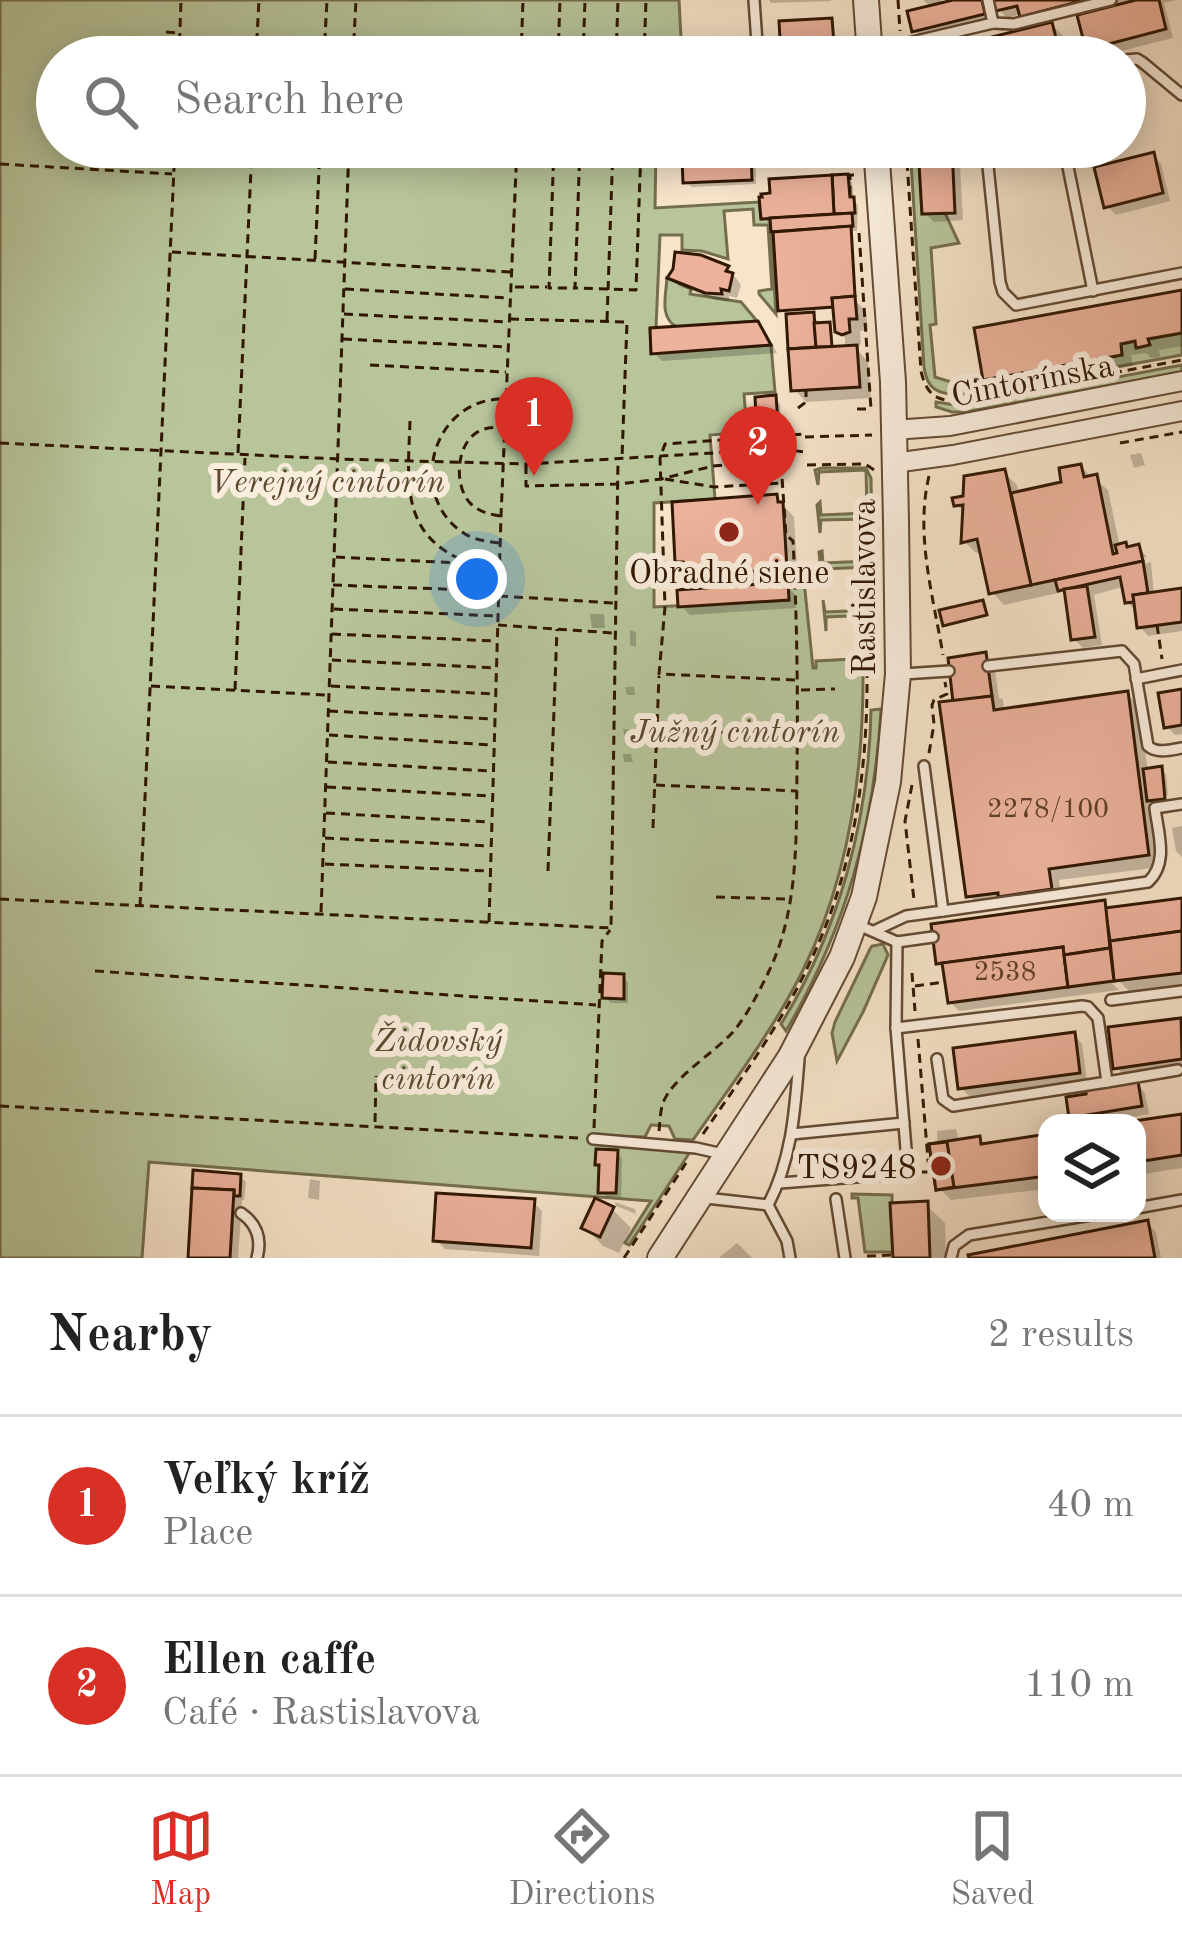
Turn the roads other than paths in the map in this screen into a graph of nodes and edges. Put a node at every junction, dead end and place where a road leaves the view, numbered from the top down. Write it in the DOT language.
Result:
graph roads {
  1 [pos="754,0"];
  2 [pos="866,0"];
  3 [pos="988,0"];
  4 [pos="1111,0"];
  5 [pos="994,23"];
  6 [pos="757,36"];
  7 [pos="869,36"];
  8 [pos="941,36"];
  9 [pos="1146,65"];
  10 [pos="1182,95"];
  11 [pos="878,168"];
  12 [pos="988,168"];
  13 [pos="1068,168"];
  14 [pos="1182,273"];
  15 [pos="1093,291"];
  16 [pos="1182,382"];
  17 [pos="1076,402"];
  18 [pos="1182,411"];
  19 [pos="1082,430"];
  20 [pos="880,434"];
  21 [pos="884,463"];
  22 [pos="988,666"];
  23 [pos="1182,670"];
  24 [pos="950,671"];
  25 [pos="887,672"];
  26 [pos="1136,679"];
  27 [pos="1182,748"];
  28 [pos="924,766"];
  29 [pos="1182,804"];
  30 [pos="943,911"];
  31 [pos="865,928"];
  32 [pos="932,938"];
  33 [pos="897,941"];
  34 [pos="1182,991"];
  35 [pos="1111,1000"];
  36 [pos="896,1028"];
  37 [pos="801,1037"];
  38 [pos="937,1059"];
  39 [pos="1178,1070"];
  40 [pos="1107,1082"];
  41 [pos="904,1123"];
  42 [pos="792,1134"];
  43 [pos="593,1139"];
  44 [pos="728,1155"];
  45 [pos="780,1183"];
  46 [pos="700,1198"];
  47 [pos="836,1199"];
  48 [pos="1182,1200"];
  49 [pos="768,1205"];
  50 [pos="1146,1206"];
  51 [pos="241,1213"];
  52 [pos="1046,1222"];
  53 [pos="257,1258"];
  54 [pos="660,1258"];
  55 [pos="790,1258"];
  56 [pos="844,1258"];
  57 [pos="950,1258"];
  1 -- 6 [label="lane"];
  2 -- 7 [label="street"];
  3 -- 5 [label="lane"];
  4 -- 5 [label="lane"];
  5 -- 8 [label="lane"];
  9 -- 10 [label="lane"];
  11 -- 20 [label="street, Rastislavova"];
  12 -- 15 [label="lane"];
  13 -- 15 [label="lane"];
  14 -- 15 [label="lane"];
  16 -- 17 [label="street, Cintorínska"];
  17 -- 19 [label="lane"];
  17 -- 20 [label="street, Cintorínska"];
  18 -- 19 [label="street, Cintorínska"];
  19 -- 21 [label="street, Cintorínska"];
  20 -- 21 [label="street, Rastislavova"];
  21 -- 25 [label="street, Rastislavova"];
  22 -- 26 [label="lane"];
  23 -- 26 [label="lane"];
  24 -- 25 [label="lane"];
  25 -- 31 [label="street, Rastislavova"];
  26 -- 27 [label="lane"];
  28 -- 30 [label="lane"];
  29 -- 30 [label="lane"];
  30 -- 31 [label="lane"];
  31 -- 33 [label="lane"];
  31 -- 37 [label="street, Rastislavova"];
  32 -- 33 [label="lane"];
  33 -- 36 [label="lane"];
  34 -- 35 [label="lane"];
  36 -- 40 [label="lane"];
  36 -- 41 [label="lane"];
  37 -- 42 [label="lane"];
  37 -- 44 [label="street, Rastislavova"];
  38 -- 40 [label="lane"];
  39 -- 40 [label="lane"];
  41 -- 42 [label="lane"];
  41 -- 45 [label="lane"];
  42 -- 45 [label="lane"];
  43 -- 44 [label="lane"];
  44 -- 46 [label="street, Rastislavova"];
  45 -- 49 [label="lane"];
  46 -- 49 [label="lane"];
  46 -- 54 [label="street, Rastislavova"];
  47 -- 56 [label="lane"];
  48 -- 50 [label="lane"];
  49 -- 55 [label="lane"];
  51 -- 53 [label="lane"];
  52 -- 57 [label="lane"];
}
